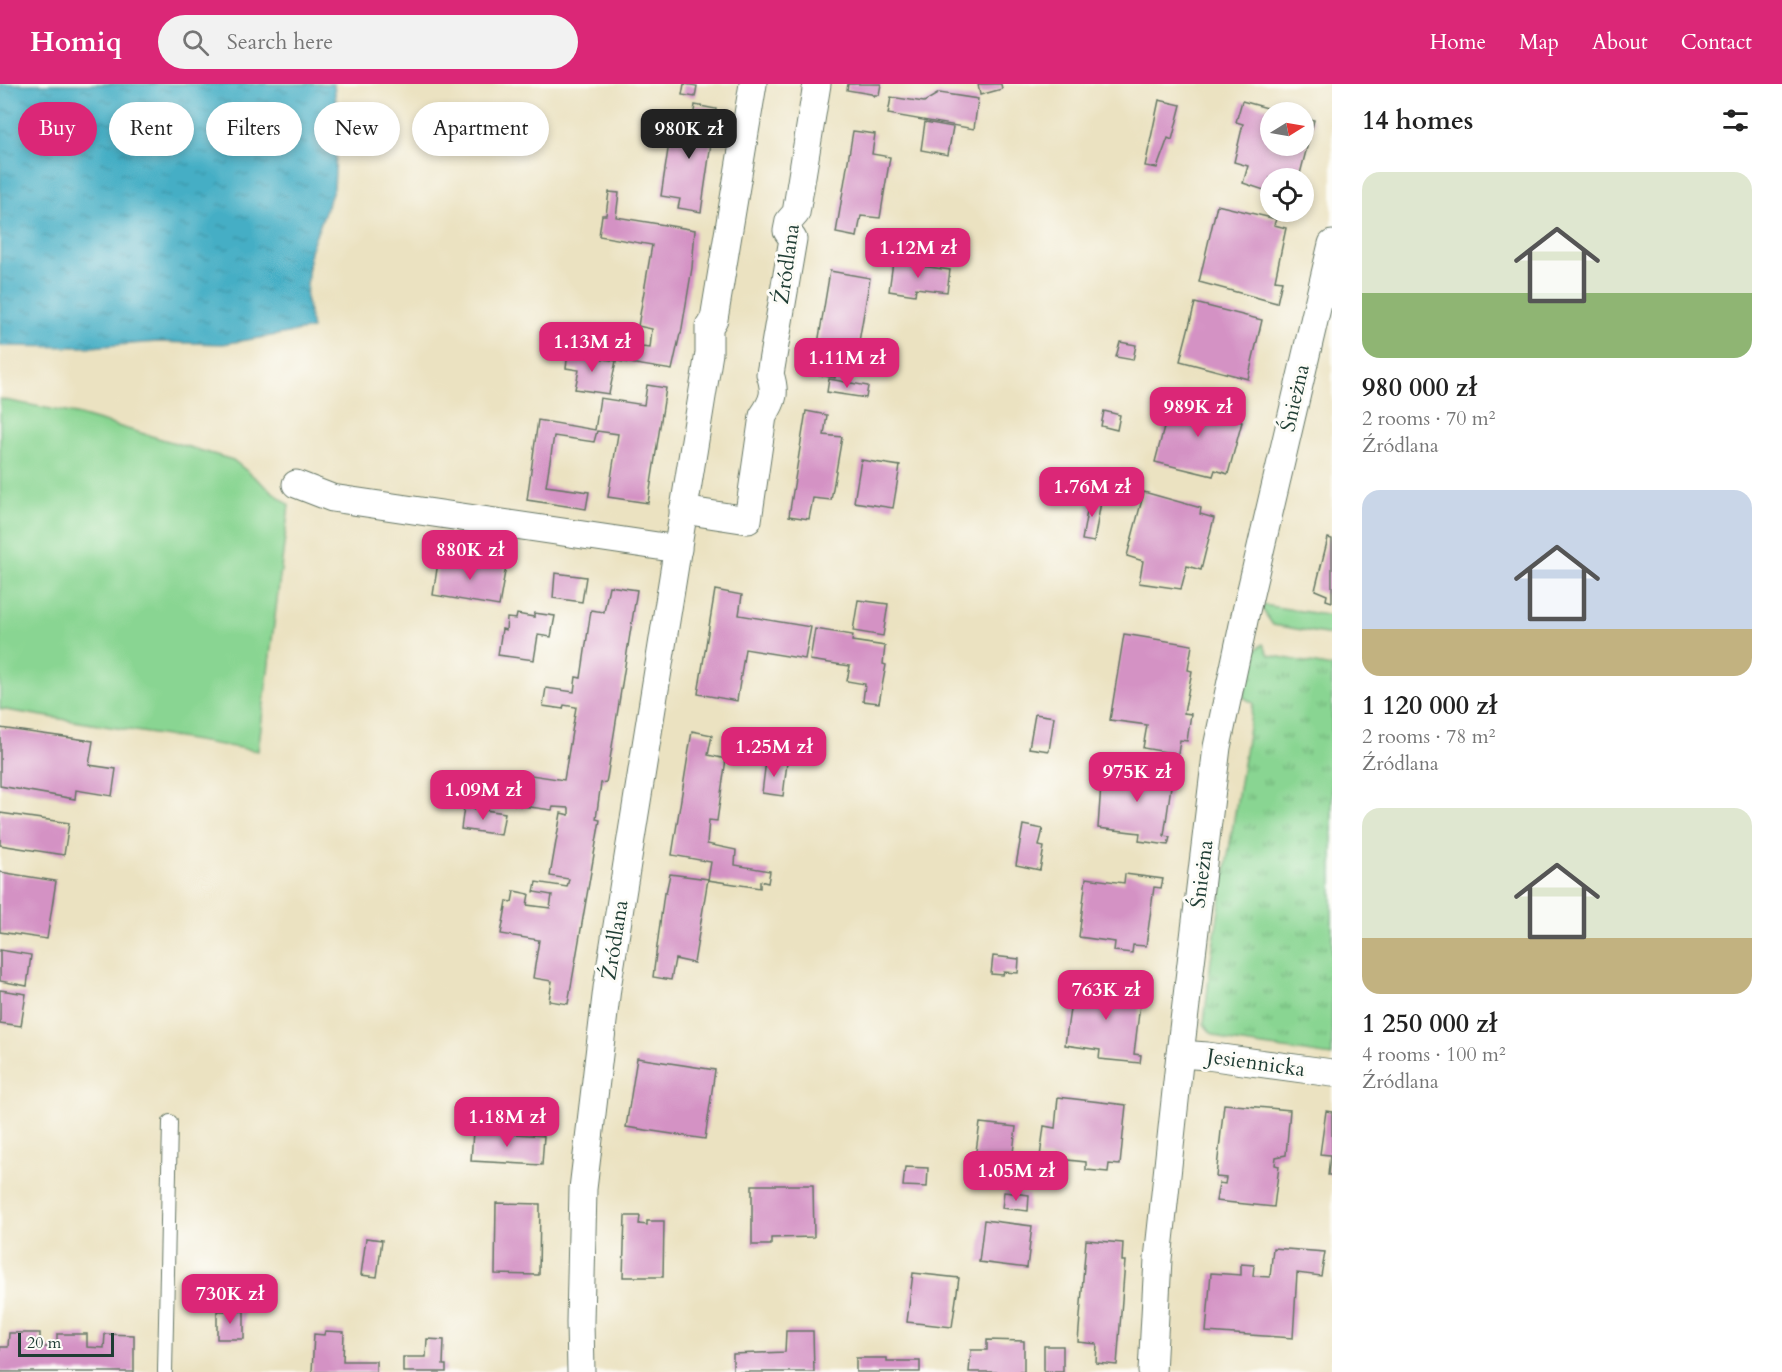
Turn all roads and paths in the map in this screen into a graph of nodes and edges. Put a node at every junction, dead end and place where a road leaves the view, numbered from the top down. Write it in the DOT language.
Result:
graph roads {
  1 [pos="753,84"];
  2 [pos="817,84"];
  3 [pos="1332,244"];
  4 [pos="1327,284"];
  5 [pos="296,484"];
  6 [pos="683,510"];
  7 [pos="678,549"];
  8 [pos="1180,1054"];
  9 [pos="1332,1073"];
  10 [pos="170,1122"];
  11 [pos="165,1372"];
  12 [pos="581,1372"];
  13 [pos="1152,1372"];
  1 -- 6 [label="street, Źródlana"];
  2 -- 6 [label="street, Źródlana"];
  3 -- 4 [label="street, Śnieżna"];
  4 -- 8 [label="street, Śnieżna"];
  5 -- 7 [label="street"];
  6 -- 7 [label="street, Źródlana"];
  7 -- 12 [label="street, Źródlana"];
  8 -- 9 [label="street, Jesiennicka"];
  8 -- 13 [label="street, Śnieżna"];
  10 -- 11 [label="lane"];
}
